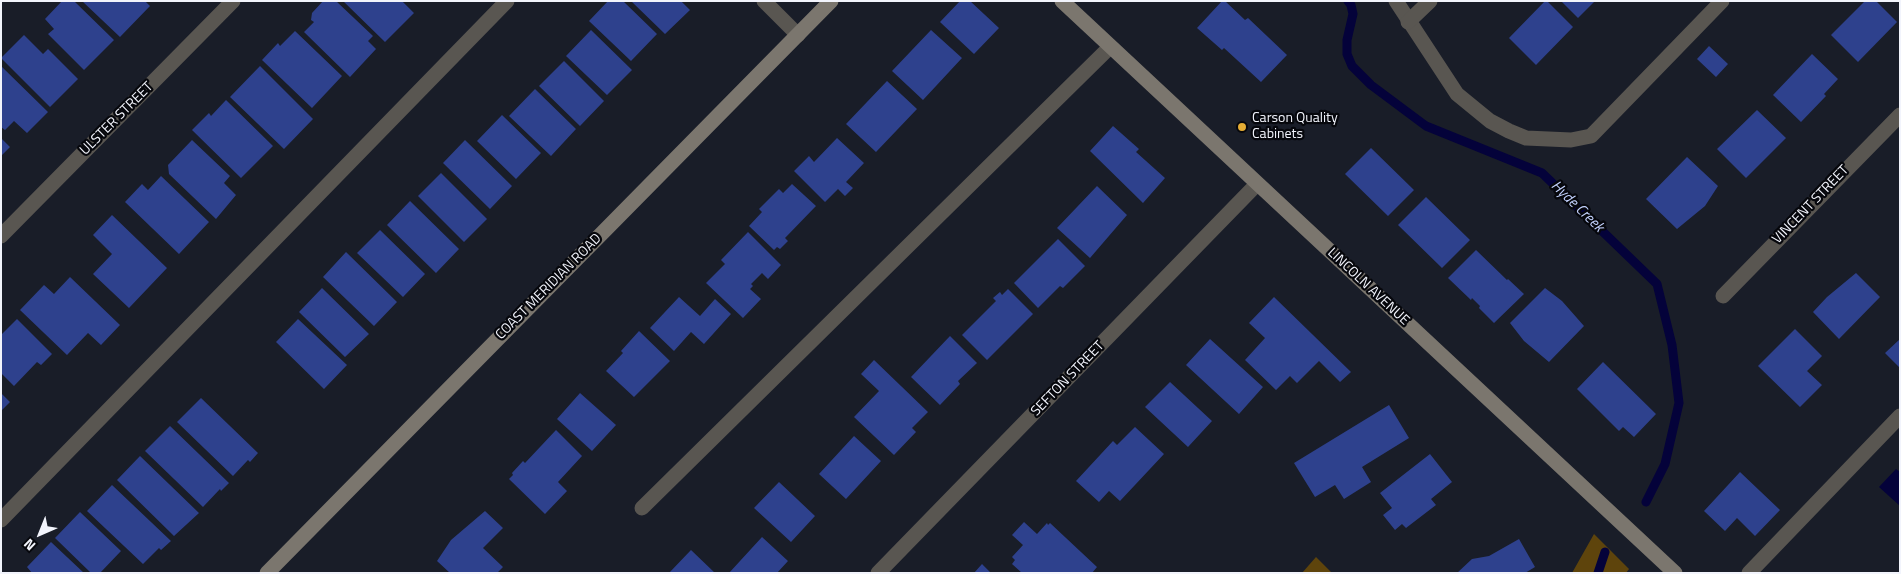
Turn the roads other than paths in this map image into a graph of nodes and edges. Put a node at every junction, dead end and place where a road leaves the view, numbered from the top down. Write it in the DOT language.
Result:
graph roads {
  1 [pos="234,1"];
  2 [pos="507,1"];
  3 [pos="764,1"];
  4 [pos="831,1"];
  5 [pos="1062,1"];
  6 [pos="1396,1"];
  7 [pos="1430,1"];
  8 [pos="1722,1"];
  9 [pos="1408,22"];
  10 [pos="798,35"];
  11 [pos="1110,47"];
  12 [pos="1900,115"];
  13 [pos="1257,184"];
  14 [pos="1,236"];
  15 [pos="1723,296"];
  16 [pos="1900,416"];
  17 [pos="642,508"];
  18 [pos="1,520"];
  19 [pos="267,573"];
  20 [pos="878,573"];
  21 [pos="1675,573"];
  22 [pos="1748,573"];
  1 -- 14 [label="street, ULSTER STREET"];
  2 -- 18 [label="street"];
  3 -- 10 [label="street"];
  4 -- 10 [label="main road, COAST MERIDIAN ROAD"];
  5 -- 11 [label="main road, LINCOLN AVENUE"];
  6 -- 9 [label="street"];
  7 -- 9 [label="street"];
  8 -- 9 [label="street"];
  10 -- 19 [label="main road, COAST MERIDIAN ROAD"];
  11 -- 13 [label="main road, LINCOLN AVENUE"];
  11 -- 17 [label="street"];
  12 -- 15 [label="street, VINCENT STREET"];
  13 -- 20 [label="street, SEFTON STREET"];
  13 -- 21 [label="main road, LINCOLN AVENUE"];
  16 -- 22 [label="street"];
}
